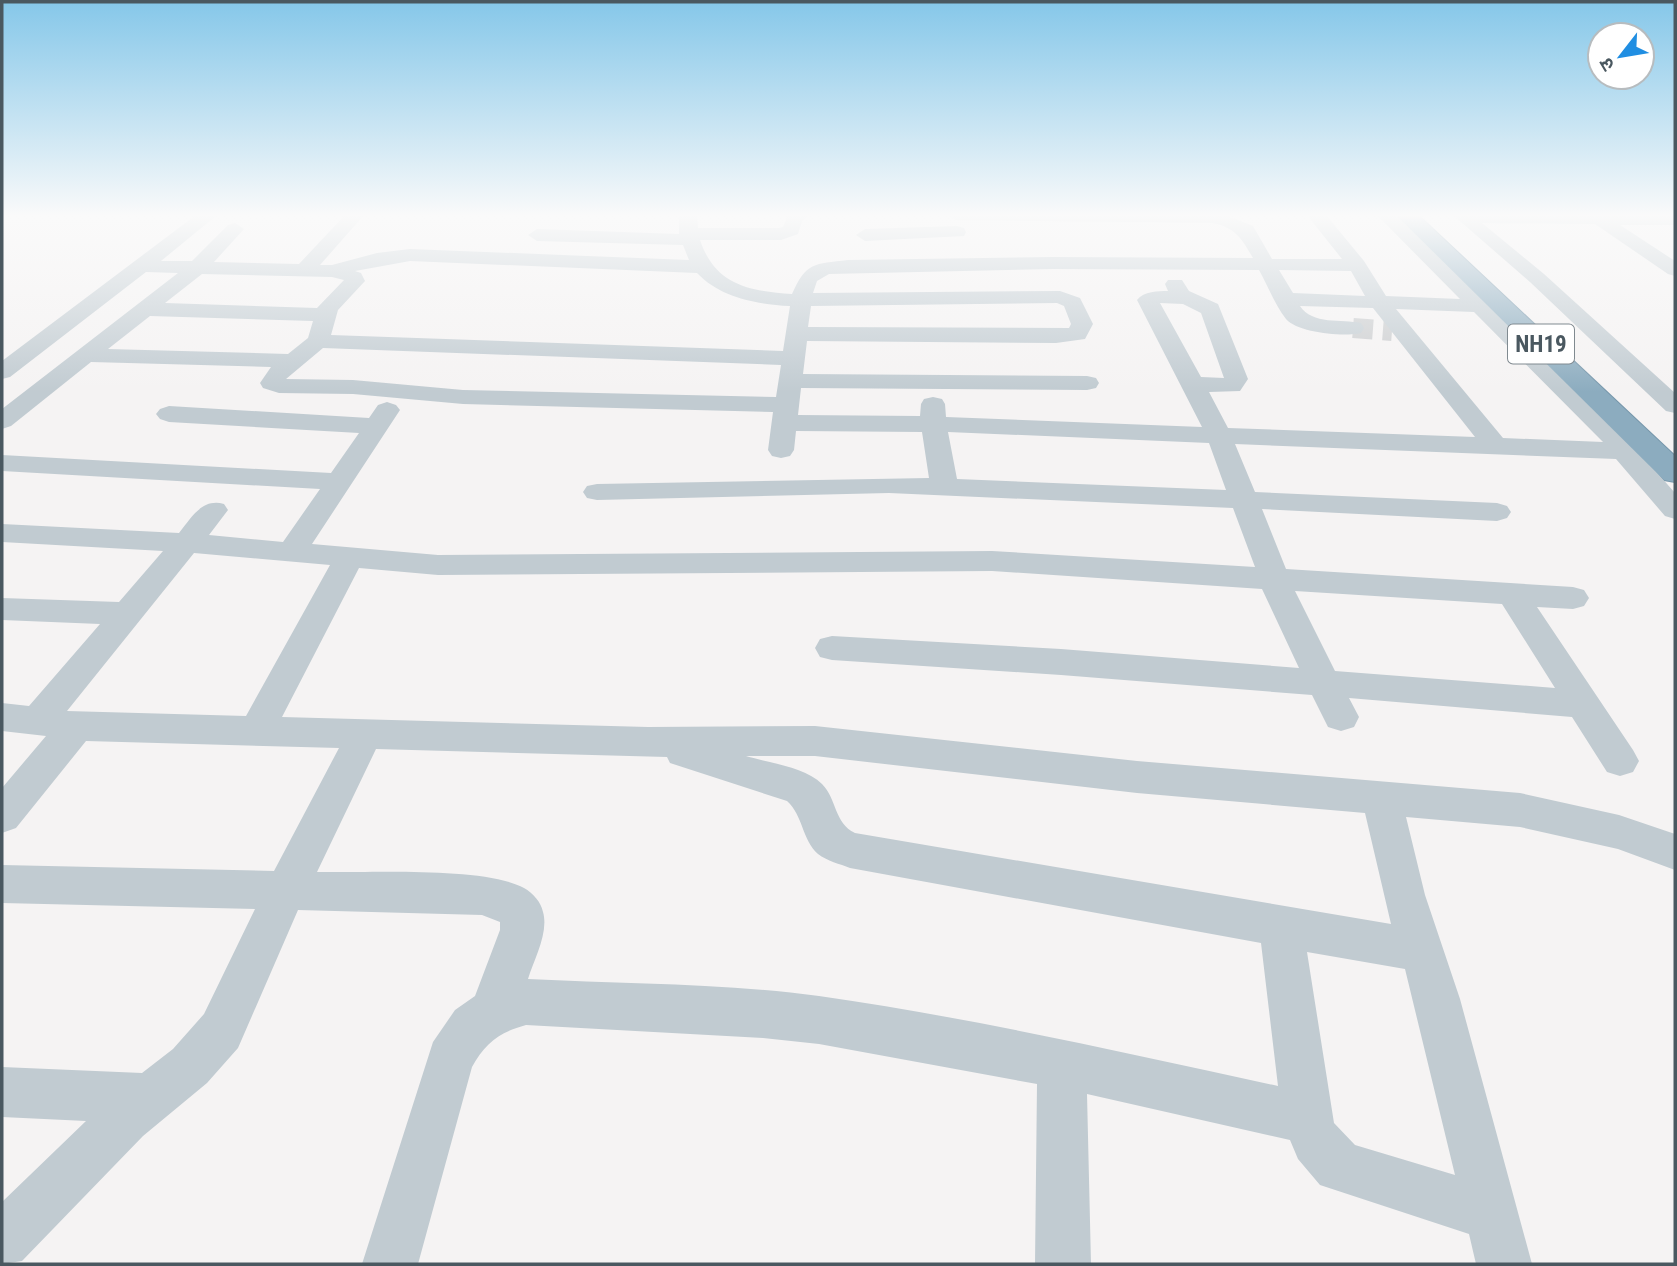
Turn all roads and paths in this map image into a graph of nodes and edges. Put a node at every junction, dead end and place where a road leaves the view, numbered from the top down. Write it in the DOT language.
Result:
graph roads {
  1 [pos="132,274"];
  2 [pos="189,274"];
  3 [pos="348,274"];
  4 [pos="711,274"];
  5 [pos="815,274"];
  6 [pos="1173,274"];
  7 [pos="1271,274"];
  8 [pos="1362,274"];
  9 [pos="1447,274"];
  10 [pos="1468,274"];
  11 [pos="1499,274"];
  12 [pos="1532,274"];
  13 [pos="923,297"];
  14 [pos="1187,298"];
  15 [pos="1286,299"];
  16 [pos="801,300"];
  17 [pos="1378,302"];
  18 [pos="1480,306"];
  19 [pos="144,310"];
  20 [pos="325,315"];
  21 [pos="1353,328"];
  22 [pos="927,335"];
  23 [pos="318,341"];
  24 [pos="86,355"];
  25 [pos="294,360"];
  26 [pos="1105,360"];
  27 [pos="2,372"];
  28 [pos="606,378"];
  29 [pos="790,380"];
  30 [pos="933,381"];
  31 [pos="1087,383"];
  32 [pos="1192,384"];
  33 [pos="279,386"];
  34 [pos="401,390"];
  35 [pos="169,414"];
  36 [pos="1671,417"];
  37 [pos="247,418"];
  38 [pos="2,421"];
  39 [pos="933,424"];
  40 [pos="377,426"];
  41 [pos="1102,430"];
  42 [pos="1219,435"];
  43 [pos="1496,447"];
  44 [pos="781,450"];
  45 [pos="1624,451"];
  46 [pos="2,463"];
  47 [pos="1675,473"];
  48 [pos="339,482"];
  49 [pos="945,486"];
  50 [pos="597,492"];
  51 [pos="1246,501"];
  52 [pos="214,510"];
  53 [pos="1675,510"];
  54 [pos="1497,512"];
  55 [pos="2,533"];
  56 [pos="187,543"];
  57 [pos="291,553"];
  58 [pos="349,558"];
  59 [pos="1274,577"];
  60 [pos="1512,594"];
  61 [pos="1573,598"];
  62 [pos="2,610"];
  63 [pos="127,614"];
  64 [pos="832,648"];
  65 [pos="1324,682"];
  66 [pos="1581,704"];
  67 [pos="1340,717"];
  68 [pos="20,719"];
  69 [pos="77,726"];
  70 [pos="257,731"];
  71 [pos="365,734"];
  72 [pos="648,742"];
  73 [pos="1620,761"];
  74 [pos="1380,799"];
  75 [pos="2,816"];
  76 [pos="1675,852"];
  77 [pos="2,884"];
  78 [pos="285,892"];
  79 [pos="1281,925"];
  80 [pos="1420,950"];
  81 [pos="494,1009"];
  82 [pos="1062,1064"];
  83 [pos="2,1092"];
  84 [pos="148,1098"];
  85 [pos="1307,1118"];
  86 [pos="1492,1214"];
  87 [pos="2,1241"];
  88 [pos="390,1264"];
  89 [pos="1063,1264"];
  90 [pos="1504,1264"];
  1 -- 27 [label="street"];
  2 -- 19 [label="street"];
  3 -- 20 [label="street"];
  4 -- 16 [label="street"];
  5 -- 16 [label="street"];
  6 -- 14 [label="street"];
  7 -- 15 [label="street"];
  8 -- 17 [label="street"];
  9 -- 18 [label="street"];
  10 -- 47 [label="highway, NH19"];
  11 -- 36 [label="highway, NH19"];
  12 -- 36 [label="street"];
  13 -- 16 [label="street"];
  13 -- 22 [label="street"];
  13 -- 22 [label="street"];
  14 -- 32 [label="street"];
  14 -- 32 [label="street"];
  15 -- 17 [label="street"];
  15 -- 21 [label="street"];
  16 -- 29 [label="street"];
  17 -- 18 [label="street"];
  17 -- 43 [label="street"];
  18 -- 45 [label="street"];
  19 -- 20 [label="street"];
  19 -- 24 [label="street"];
  20 -- 23 [label="street"];
  22 -- 29 [label="street"];
  22 -- 30 [label="street"];
  23 -- 25 [label="street"];
  23 -- 28 [label="street"];
  24 -- 25 [label="street"];
  24 -- 38 [label="street"];
  25 -- 33 [label="street"];
  26 -- 31 [label="street"];
  28 -- 29 [label="street"];
  28 -- 29 [label="street"];
  28 -- 34 [label="street"];
  29 -- 30 [label="street"];
  29 -- 39 [label="street"];
  29 -- 44 [label="street"];
  30 -- 31 [label="street"];
  30 -- 39 [label="street"];
  31 -- 41 [label="street"];
  32 -- 42 [label="street"];
  33 -- 34 [label="street"];
  33 -- 37 [label="street"];
  34 -- 40 [label="street"];
  35 -- 37 [label="street"];
  37 -- 40 [label="street"];
  39 -- 41 [label="street"];
  39 -- 49 [label="street"];
  40 -- 48 [label="street"];
  41 -- 42 [label="street"];
  42 -- 43 [label="street"];
  42 -- 51 [label="street"];
  43 -- 45 [label="street"];
  45 -- 53 [label="street"];
  46 -- 48 [label="street"];
  48 -- 57 [label="street"];
  49 -- 50 [label="street"];
  49 -- 51 [label="street"];
  51 -- 54 [label="street"];
  51 -- 59 [label="street"];
  52 -- 56 [label="street"];
  55 -- 56 [label="street"];
  56 -- 57 [label="street"];
  56 -- 63 [label="street"];
  57 -- 58 [label="street"];
  58 -- 59 [label="street"];
  58 -- 70 [label="street"];
  59 -- 60 [label="street"];
  59 -- 65 [label="street"];
  60 -- 61 [label="street"];
  60 -- 66 [label="street"];
  62 -- 63 [label="street"];
  63 -- 68 [label="street"];
  64 -- 65 [label="street"];
  65 -- 66 [label="street"];
  65 -- 67 [label="street"];
  66 -- 73 [label="street"];
  68 -- 69 [label="street"];
  69 -- 70 [label="street"];
  69 -- 75 [label="street"];
  70 -- 71 [label="street"];
  71 -- 72 [label="street"];
  71 -- 78 [label="street"];
  72 -- 74 [label="street"];
  72 -- 79 [label="street"];
  74 -- 76 [label="street"];
  74 -- 80 [label="street"];
  77 -- 78 [label="street"];
  78 -- 81 [label="street"];
  78 -- 84 [label="street"];
  79 -- 80 [label="street"];
  79 -- 85 [label="street"];
  80 -- 86 [label="street"];
  81 -- 82 [label="street"];
  81 -- 88 [label="street"];
  82 -- 85 [label="street"];
  82 -- 89 [label="street"];
  83 -- 84 [label="street"];
  84 -- 87 [label="street"];
  85 -- 86 [label="street"];
  86 -- 90 [label="street"];
}
